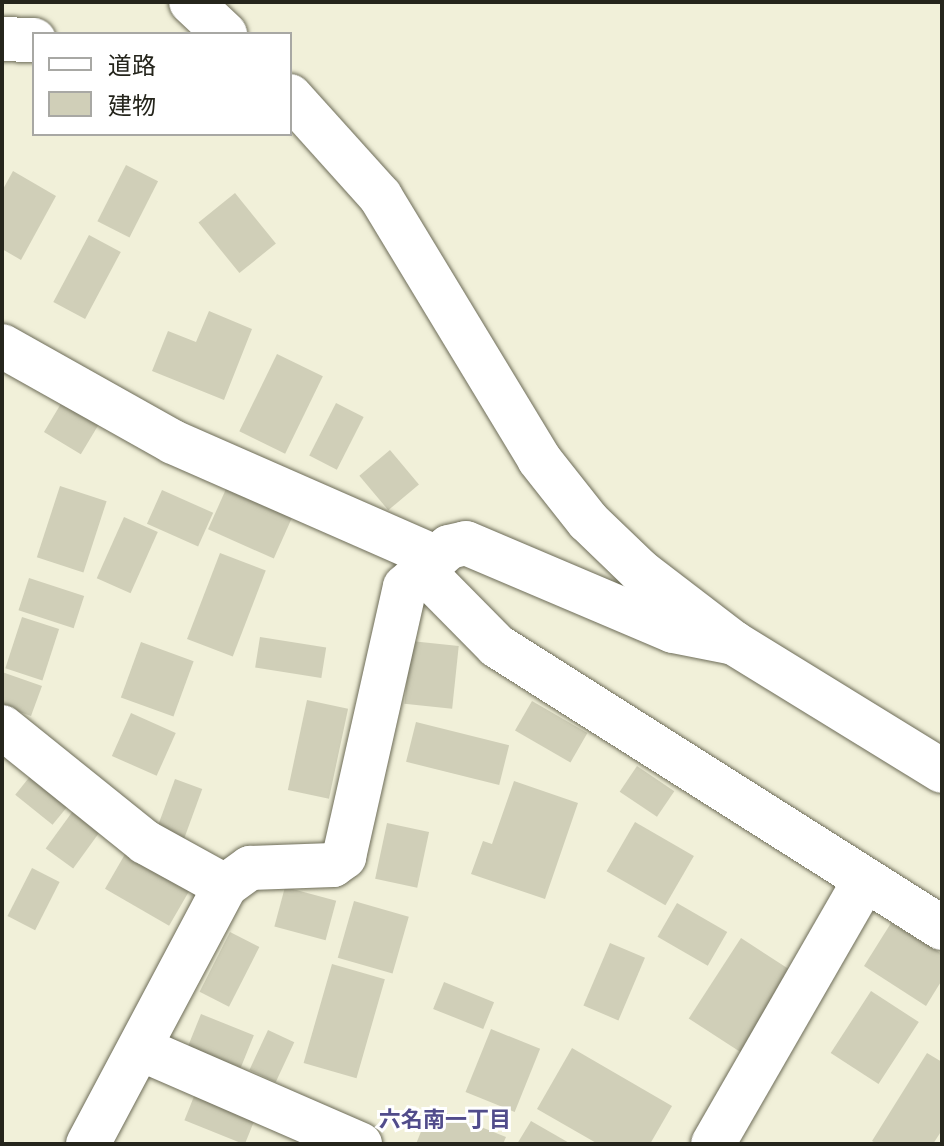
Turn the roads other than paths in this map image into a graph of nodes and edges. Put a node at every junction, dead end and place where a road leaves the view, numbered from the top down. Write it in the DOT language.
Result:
graph roads {
  1 [pos="191,2"];
  2 [pos="223,32"];
  3 [pos="2,39"];
  4 [pos="32,40"];
  5 [pos="292,98"];
  6 [pos="2,346"];
  7 [pos="430,564"];
  8 [pos="734,643"];
  9 [pos="2,727"];
  10 [pos="942,771"];
  11 [pos="863,883"];
  12 [pos="225,886"];
  13 [pos="942,928"];
  14 [pos="141,1049"];
  15 [pos="88,1144"];
  16 [pos="360,1144"];
  17 [pos="713,1144"];
  1 -- 2 [label="street"];
  3 -- 4 [label="street"];
  5 -- 8 [label="street"];
  6 -- 7 [label="street"];
  7 -- 8 [label="street"];
  7 -- 11 [label="street"];
  7 -- 12 [label="street"];
  8 -- 10 [label="street"];
  9 -- 12 [label="street"];
  11 -- 13 [label="street"];
  11 -- 17 [label="street"];
  12 -- 14 [label="street"];
  14 -- 15 [label="street"];
  14 -- 16 [label="street"];
}
